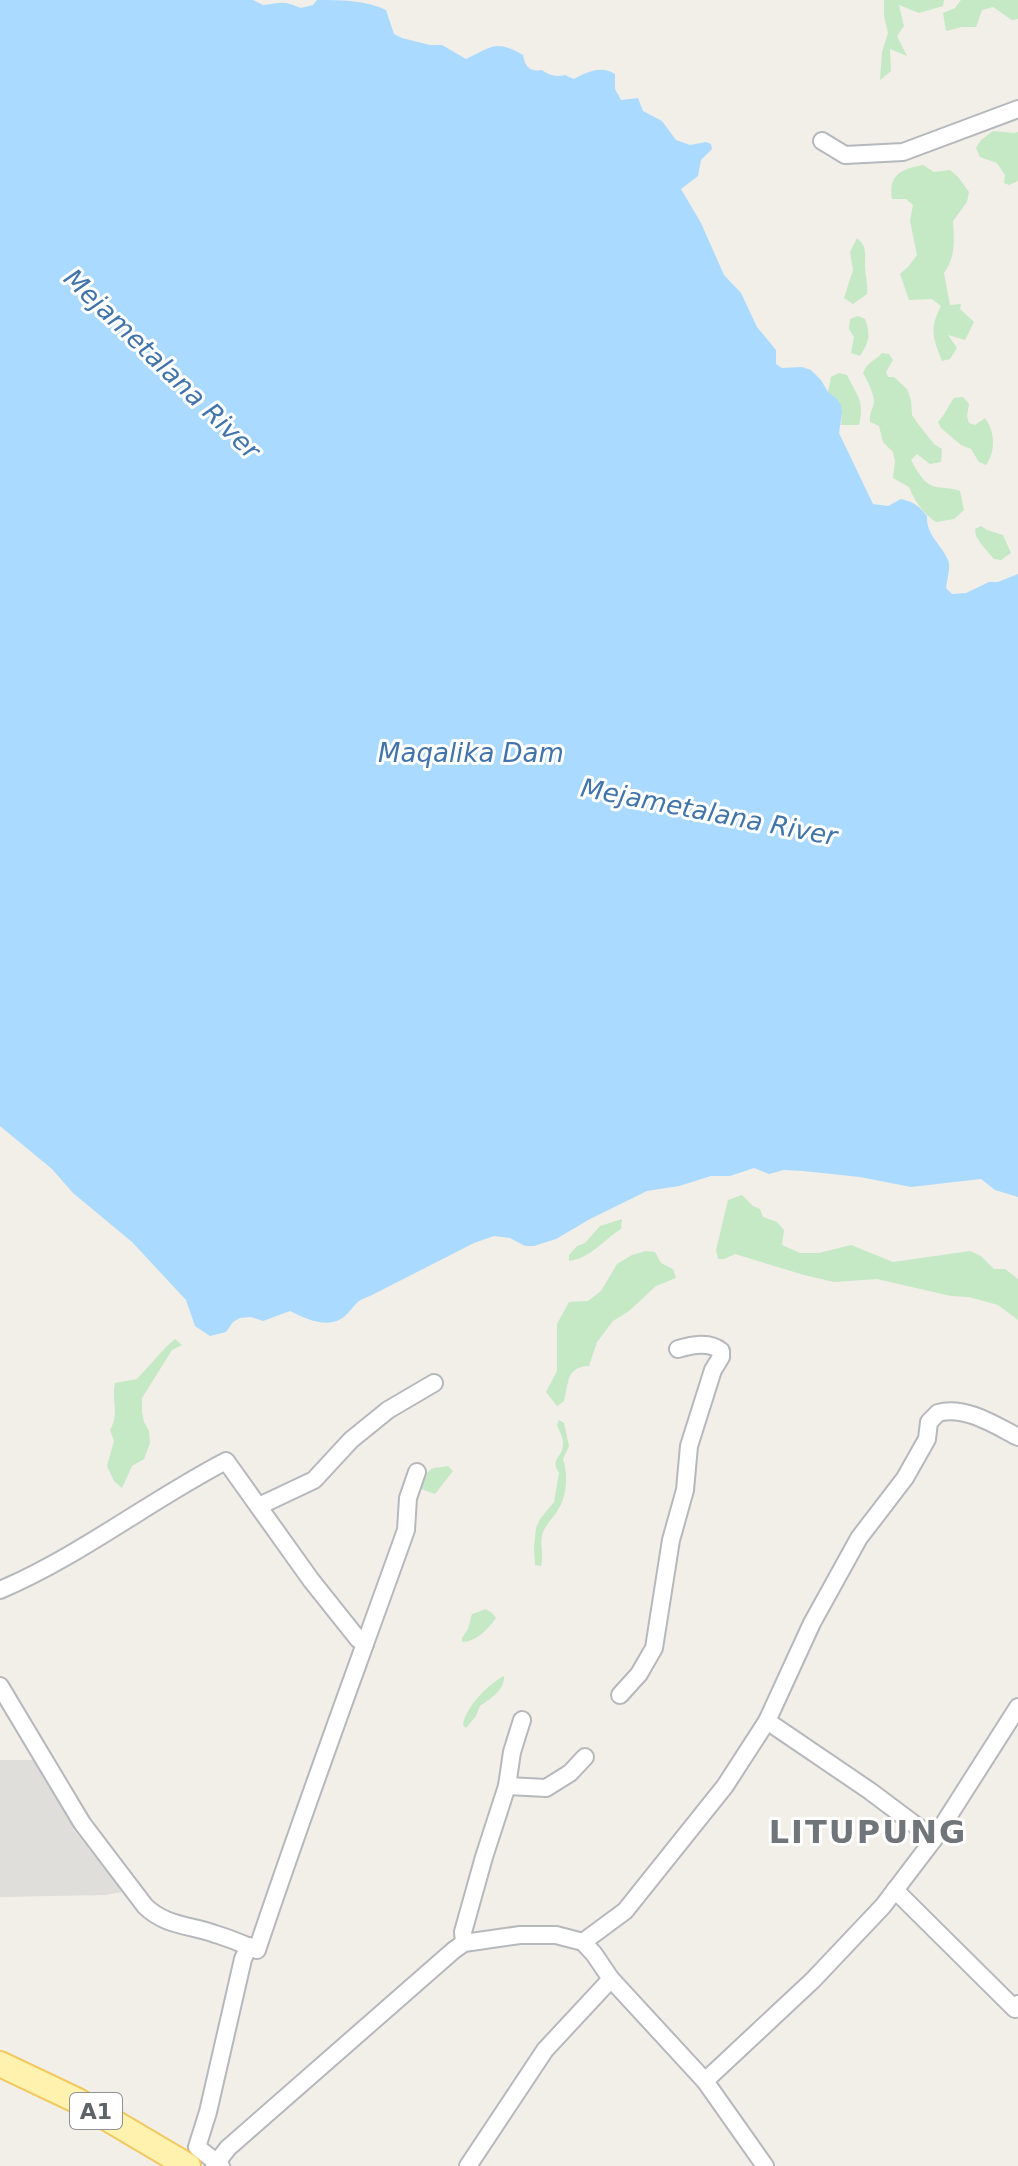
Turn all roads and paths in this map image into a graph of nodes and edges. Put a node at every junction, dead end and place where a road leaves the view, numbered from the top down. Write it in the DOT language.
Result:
graph roads {
  1 [pos="1018,109"];
  2 [pos="822,141"];
  3 [pos="678,1349"];
  4 [pos="434,1383"];
  5 [pos="1018,1437"];
  6 [pos="417,1472"];
  7 [pos="259,1506"];
  8 [pos="0,1590"];
  9 [pos="365,1644"];
  10 [pos="0,1686"];
  11 [pos="620,1695"];
  12 [pos="1018,1707"];
  13 [pos="522,1720"];
  14 [pos="767,1721"];
  15 [pos="585,1757"];
  16 [pos="507,1786"];
  17 [pos="934,1839"];
  18 [pos="895,1890"];
  19 [pos="583,1942"];
  20 [pos="464,1943"];
  21 [pos="249,1946"];
  22 [pos="611,1979"];
  23 [pos="1017,2008"];
  24 [pos="0,2064"];
  25 [pos="705,2081"];
  26 [pos="217,2165"];
  27 [pos="188,2166"];
  28 [pos="468,2166"];
  29 [pos="765,2166"];
  1 -- 2 [label="street"];
  3 -- 11 [label="street"];
  4 -- 7 [label="street"];
  5 -- 14 [label="street"];
  6 -- 9 [label="street"];
  7 -- 8 [label="street"];
  7 -- 9 [label="street"];
  9 -- 21 [label="street"];
  10 -- 21 [label="street"];
  12 -- 17 [label="street"];
  13 -- 16 [label="street"];
  14 -- 17 [label="street"];
  14 -- 19 [label="street"];
  15 -- 16 [label="street"];
  16 -- 20 [label="street"];
  17 -- 18 [label="street"];
  18 -- 23 [label="street"];
  18 -- 25 [label="street"];
  19 -- 20 [label="street"];
  19 -- 22 [label="street"];
  20 -- 26 [label="street"];
  21 -- 26 [label="street"];
  22 -- 25 [label="street"];
  22 -- 28 [label="street"];
  24 -- 27 [label="main road, A1"];
  25 -- 29 [label="street"];
}
